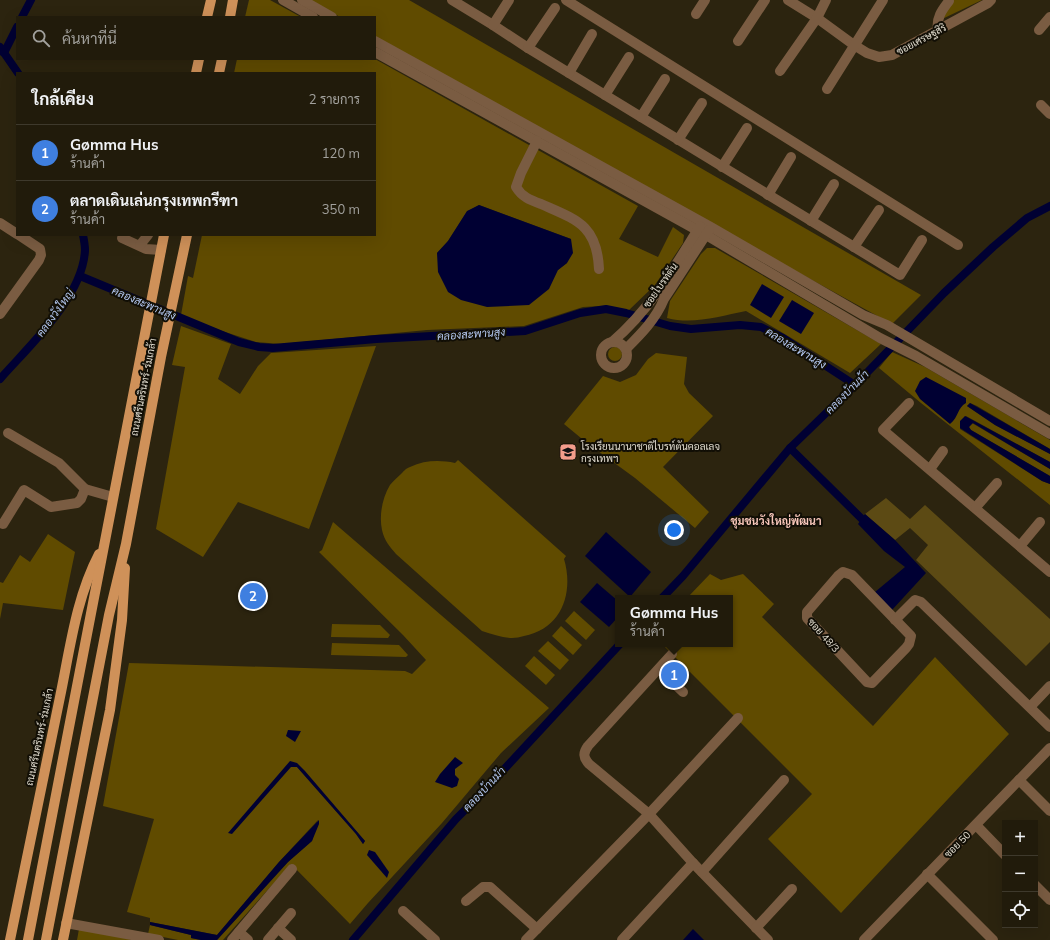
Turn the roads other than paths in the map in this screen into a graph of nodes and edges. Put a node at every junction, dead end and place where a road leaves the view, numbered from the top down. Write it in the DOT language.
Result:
graph roads {
  1 [pos="211,0"];
  2 [pos="233,0"];
  3 [pos="283,0"];
  4 [pos="302,0"];
  5 [pos="509,0"];
  6 [pos="566,0"];
  7 [pos="705,0"];
  8 [pos="765,0"];
  9 [pos="788,0"];
  10 [pos="826,0"];
  11 [pos="883,0"];
  12 [pos="992,0"];
  13 [pos="455,1"];
  14 [pos="949,1"];
  15 [pos="555,8"];
  16 [pos="696,14"];
  17 [pos="207,16"];
  18 [pos="230,16"];
  19 [pos="311,16"];
  20 [pos="330,16"];
  21 [pos="1050,17"];
  22 [pos="817,18"];
  23 [pos="493,25"];
  24 [pos="938,30"];
  25 [pos="1039,30"];
  26 [pos="592,34"];
  27 [pos="738,41"];
  28 [pos="376,42"];
  29 [pos="854,45"];
  30 [pos="528,48"];
  31 [pos="376,53"];
  32 [pos="629,57"];
  33 [pos="199,60"];
  34 [pos="222,60"];
  35 [pos="780,71"];
  36 [pos="196,72"];
  37 [pos="219,72"];
  38 [pos="569,73"];
  39 [pos="665,79"];
  40 [pos="827,89"];
  41 [pos="605,95"];
  42 [pos="702,103"];
  43 [pos="1041,105"];
  44 [pos="1050,114"];
  45 [pos="641,117"];
  46 [pos="748,128"];
  47 [pos="678,140"];
  48 [pos="537,141"];
  49 [pos="791,157"];
  50 [pos="722,167"];
  51 [pos="834,184"];
  52 [pos="768,194"];
  53 [pos="879,210"];
  54 [pos="811,221"];
  55 [pos="0,223"];
  56 [pos="704,228"];
  57 [pos="16,233"];
  58 [pos="21,236"];
  59 [pos="147,236"];
  60 [pos="163,236"];
  61 [pos="187,236"];
  62 [pos="122,238"];
  63 [pos="922,240"];
  64 [pos="140,245"];
  65 [pos="958,245"];
  66 [pos="854,247"];
  67 [pos="161,250"];
  68 [pos="599,269"];
  69 [pos="659,298"];
  70 [pos="0,314"];
  71 [pos="612,342"];
  72 [pos="626,349"];
  73 [pos="909,402"];
  74 [pos="1050,421"];
  75 [pos="8,433"];
  76 [pos="1050,434"];
  77 [pos="944,451"];
  78 [pos="930,469"];
  79 [pos="997,483"];
  80 [pos="85,489"];
  81 [pos="113,497"];
  82 [pos="976,507"];
  83 [pos="1040,522"];
  84 [pos="3,524"];
  85 [pos="104,543"];
  86 [pos="126,544"];
  87 [pos="1020,546"];
  88 [pos="1050,572"];
  89 [pos="895,620"];
  90 [pos="672,654"];
  91 [pos="659,669"];
  92 [pos="1050,686"];
  93 [pos="683,692"];
  94 [pos="1030,707"];
  95 [pos="738,718"];
  96 [pos="1050,727"];
  97 [pos="1050,748"];
  98 [pos="784,780"];
  99 [pos="1019,780"];
  100 [pos="1050,812"];
  101 [pos="649,814"];
  102 [pos="976,825"];
  103 [pos="1002,852"];
  104 [pos="693,863"];
  105 [pos="292,869"];
  106 [pos="702,872"];
  107 [pos="927,874"];
  108 [pos="1038,888"];
  109 [pos="792,889"];
  110 [pos="1050,900"];
  111 [pos="466,901"];
  112 [pos="403,911"];
  113 [pos="291,913"];
  114 [pos="66,923"];
  115 [pos="278,928"];
  116 [pos="756,928"];
  117 [pos="536,929"];
  118 [pos="239,932"];
  119 [pos="869,938"];
  120 [pos="432,939"];
  121 [pos="10,940"];
  122 [pos="28,940"];
  123 [pos="46,940"];
  124 [pos="63,940"];
  125 [pos="159,940"];
  126 [pos="232,940"];
  127 [pos="248,940"];
  128 [pos="268,940"];
  129 [pos="291,940"];
  130 [pos="526,940"];
  131 [pos="622,940"];
  132 [pos="768,940"];
  133 [pos="993,940"];
  1 -- 17 [label="main road"];
  2 -- 18 [label="main road"];
  3 -- 19 [label="street"];
  4 -- 20 [label="street"];
  5 -- 23 [label="street"];
  6 -- 65 [label="street"];
  7 -- 16 [label="street"];
  8 -- 27 [label="street"];
  9 -- 22 [label="street, ซอยเศรษฐสิริ"];
  10 -- 22 [label="street"];
  11 -- 29 [label="street"];
  12 -- 24 [label="street, ซอยเศรษฐสิริ"];
  13 -- 23 [label="street"];
  14 -- 24 [label="street"];
  15 -- 30 [label="street"];
  21 -- 25 [label="street"];
  22 -- 29 [label="street, ซอยเศรษฐสิริ"];
  22 -- 35 [label="street"];
  23 -- 30 [label="street"];
  24 -- 29 [label="street, ซอยเศรษฐสิริ"];
  26 -- 38 [label="street"];
  28 -- 56 [label="street"];
  29 -- 40 [label="street"];
  30 -- 38 [label="street"];
  31 -- 48 [label="street"];
  32 -- 41 [label="street"];
  33 -- 36 [label="main road"];
  34 -- 37 [label="main road"];
  38 -- 41 [label="street"];
  39 -- 45 [label="street"];
  41 -- 45 [label="street"];
  42 -- 47 [label="street"];
  43 -- 44 [label="street"];
  45 -- 47 [label="street"];
  46 -- 50 [label="street"];
  47 -- 50 [label="street"];
  48 -- 56 [label="street"];
  48 -- 68 [label="street"];
  49 -- 52 [label="street"];
  50 -- 52 [label="street"];
  51 -- 54 [label="street"];
  52 -- 54 [label="street"];
  53 -- 66 [label="street"];
  54 -- 66 [label="street"];
  55 -- 57 [label="street"];
  56 -- 69 [label="street, ซอยไบรท์ตัน"];
  56 -- 74 [label="street"];
  56 -- 76 [label="street"];
  58 -- 70 [label="street"];
  59 -- 64 [label="street"];
  60 -- 67 [label="main road, ถนนศรีนครินทร์-ร่มเกล้า"];
  61 -- 86 [label="main road, ถนนศรีนครินทร์-ร่มเกล้า"];
  62 -- 64 [label="street"];
  63 -- 66 [label="street"];
  64 -- 67 [label="street"];
  67 -- 81 [label="main road, ถนนศรีนครินทร์-ร่มเกล้า"];
  69 -- 71 [label="street, ซอยไบรท์ตัน"];
  69 -- 72 [label="street, ซอยไบรท์ตัน"];
  71 -- 72 [label="street"];
  71 -- 72 [label="street, ซอยไบรท์ตัน"];
  73 -- 78 [label="street"];
  75 -- 80 [label="street"];
  77 -- 78 [label="street"];
  78 -- 82 [label="street"];
  79 -- 82 [label="street"];
  80 -- 81 [label="street"];
  80 -- 84 [label="street"];
  81 -- 85 [label="main road, ถนนศรีนครินทร์-ร่มเกล้า"];
  82 -- 87 [label="street"];
  83 -- 87 [label="street"];
  85 -- 121 [label="main road, ถนนศรีนครินทร์-ร่มเกล้า"];
  85 -- 122 [label="main road, ถนนศรีนครินทร์-ร่มเกล้า"];
  86 -- 114 [label="main road, ถนนศรีนครินทร์-ร่มเกล้า"];
  86 -- 123 [label="main road, ถนนศรีนครินทร์-ร่มเกล้า"];
  87 -- 88 [label="street"];
  89 -- 89 [label="street, ซอย 48/3"];
  89 -- 94 [label="street"];
  90 -- 91 [label="street"];
  91 -- 93 [label="street"];
  91 -- 101 [label="street"];
  92 -- 94 [label="street"];
  94 -- 96 [label="street"];
  95 -- 101 [label="street"];
  97 -- 99 [label="street, ซอย 50"];
  98 -- 106 [label="street"];
  99 -- 100 [label="street"];
  99 -- 102 [label="street, ซอย 50"];
  101 -- 104 [label="street"];
  101 -- 117 [label="street"];
  102 -- 103 [label="street"];
  102 -- 107 [label="street, ซอย 50"];
  104 -- 106 [label="street"];
  104 -- 131 [label="street"];
  105 -- 118 [label="street"];
  106 -- 116 [label="street"];
  107 -- 119 [label="street, ซอย 50"];
  107 -- 133 [label="street"];
  108 -- 110 [label="street"];
  109 -- 116 [label="street"];
  111 -- 117 [label="street"];
  112 -- 120 [label="street"];
  113 -- 115 [label="street"];
  114 -- 124 [label="main road, ถนนศรีนครินทร์-ร่มเกล้า"];
  114 -- 125 [label="street"];
  115 -- 128 [label="street"];
  115 -- 129 [label="street"];
  116 -- 132 [label="street"];
  117 -- 130 [label="street"];
  118 -- 126 [label="street"];
  118 -- 127 [label="street"];
}
